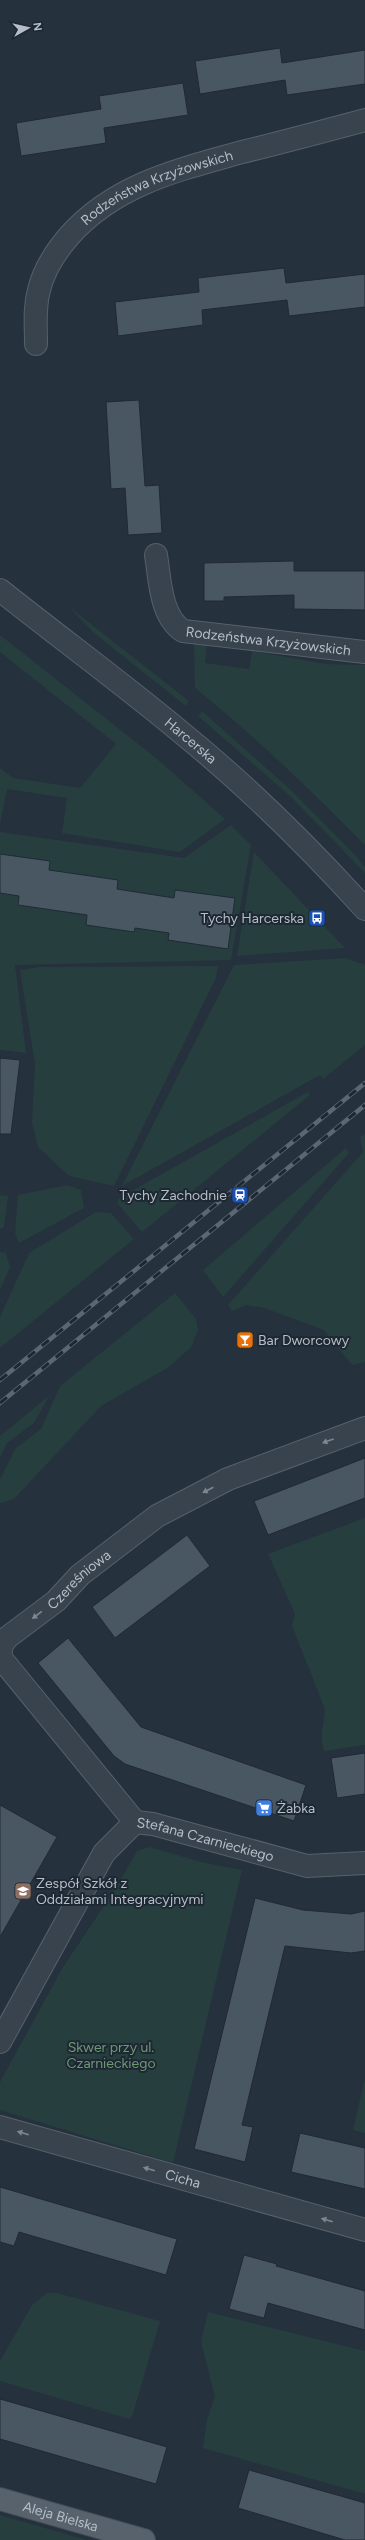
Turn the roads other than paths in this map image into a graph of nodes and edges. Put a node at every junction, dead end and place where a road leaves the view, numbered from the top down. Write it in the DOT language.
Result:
graph roads {
  1 [pos="365,120"];
  2 [pos="36,344"];
  3 [pos="156,555"];
  4 [pos="0,590"];
  5 [pos="365,652"];
  6 [pos="365,909"];
  7 [pos="365,1428"];
  8 [pos="0,1657"];
  9 [pos="135,1822"];
  10 [pos="365,1863"];
  11 [pos="0,2042"];
  12 [pos="0,2127"];
  13 [pos="365,2230"];
  14 [pos="0,2499"];
  15 [pos="144,2540"];
  1 -- 2 [label="street, Rodzeństwa Krzyżowskich"];
  3 -- 5 [label="street, Rodzeństwa Krzyżowskich"];
  4 -- 6 [label="street, Harcerska"];
  7 -- 8 [label="street, Czereśniowa, one-way"];
  8 -- 9 [label="street, Czereśniowa"];
  9 -- 10 [label="street, Stefana Czarnieckiego"];
  9 -- 11 [label="street, Stefana Czarnieckiego"];
  13 -- 12 [label="street, Cicha, one-way"];
  14 -- 15 [label="main road, Aleja Bielska"];
}
